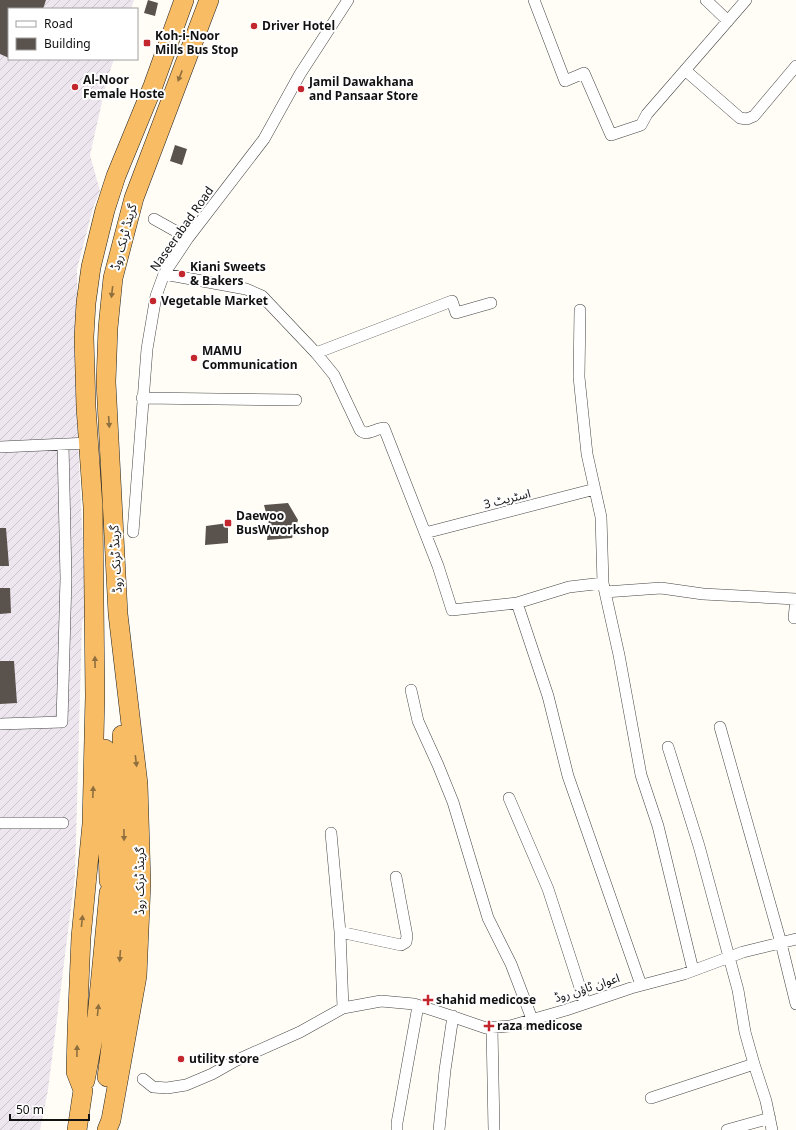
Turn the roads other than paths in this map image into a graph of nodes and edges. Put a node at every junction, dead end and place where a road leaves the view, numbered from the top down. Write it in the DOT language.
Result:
graph roads {
  1 [pos="184,0"];
  2 [pos="209,0"];
  3 [pos="348,0"];
  4 [pos="534,0"];
  5 [pos="706,0"];
  6 [pos="746,0"];
  7 [pos="728,21"];
  8 [pos="685,70"];
  9 [pos="794,72"];
  10 [pos="154,220"];
  11 [pos="188,238"];
  12 [pos="164,274"];
  13 [pos="491,303"];
  14 [pos="580,310"];
  15 [pos="316,353"];
  16 [pos="142,398"];
  17 [pos="296,400"];
  18 [pos="89,443"];
  19 [pos="63,444"];
  20 [pos="0,447"];
  21 [pos="595,489"];
  22 [pos="133,532"];
  23 [pos="425,533"];
  24 [pos="604,587"];
  25 [pos="517,603"];
  26 [pos="118,614"];
  27 [pos="796,618"];
  28 [pos="412,690"];
  29 [pos="95,696"];
  30 [pos="0,724"];
  31 [pos="720,727"];
  32 [pos="668,746"];
  33 [pos="509,798"];
  34 [pos="0,823"];
  35 [pos="63,823"];
  36 [pos="331,833"];
  37 [pos="396,877"];
  38 [pos="340,932"];
  39 [pos="796,939"];
  40 [pos="781,943"];
  41 [pos="729,957"];
  42 [pos="692,970"];
  43 [pos="642,985"];
  44 [pos="585,1003"];
  45 [pos="796,1004"];
  46 [pos="418,1006"];
  47 [pos="343,1008"];
  48 [pos="453,1016"];
  49 [pos="532,1019"];
  50 [pos="492,1028"];
  51 [pos="754,1064"];
  52 [pos="143,1078"];
  53 [pos="84,1090"];
  54 [pos="651,1098"];
  55 [pos="770,1118"];
  56 [pos="77,1130"];
  57 [pos="99,1130"];
  58 [pos="107,1130"];
  59 [pos="397,1130"];
  60 [pos="439,1130"];
  61 [pos="494,1130"];
  62 [pos="727,1130"];
  63 [pos="772,1130"];
  1 -- 18 [label="highway, گرینڈ ٹرنک روڈ"];
  2 -- 26 [label="highway, گرینڈ ٹرنک روڈ, one-way"];
  3 -- 11 [label="street, Naseerabad Road"];
  4 -- 8 [label="street"];
  5 -- 7 [label="street"];
  6 -- 7 [label="street"];
  7 -- 8 [label="street"];
  8 -- 9 [label="street"];
  10 -- 11 [label="street"];
  11 -- 12 [label="street, Naseerabad Road"];
  12 -- 15 [label="street"];
  12 -- 16 [label="street, Naseerabad Road"];
  13 -- 15 [label="street"];
  14 -- 21 [label="street"];
  15 -- 23 [label="street"];
  16 -- 17 [label="street"];
  16 -- 22 [label="street, Naseerabad Road"];
  18 -- 19 [label="street"];
  29 -- 18 [label="highway, گرینڈ ٹرنک روڈ, one-way"];
  19 -- 20 [label="street"];
  19 -- 30 [label="street"];
  21 -- 23 [label="street, اسٹریٹ 3"];
  21 -- 24 [label="street"];
  23 -- 25 [label="street"];
  24 -- 25 [label="street"];
  24 -- 27 [label="street"];
  24 -- 42 [label="street"];
  25 -- 43 [label="street"];
  26 -- 29 [label="highway, one-way"];
  26 -- 58 [label="highway, گرینڈ ٹرنک روڈ, one-way"];
  28 -- 49 [label="street"];
  53 -- 29 [label="highway, گرینڈ ٹرنک روڈ, one-way"];
  31 -- 40 [label="street"];
  32 -- 41 [label="street"];
  33 -- 44 [label="street"];
  34 -- 35 [label="street"];
  36 -- 38 [label="street"];
  37 -- 38 [label="street"];
  38 -- 47 [label="street"];
  39 -- 40 [label="street, اعوان ٹاؤن روڈ"];
  40 -- 41 [label="street, اعوان ٹاؤن روڈ"];
  40 -- 45 [label="street"];
  41 -- 42 [label="street, اعوان ٹاؤن روڈ"];
  41 -- 51 [label="street"];
  42 -- 43 [label="street, اعوان ٹاؤن روڈ"];
  43 -- 44 [label="street, اعوان ٹاؤن روڈ"];
  44 -- 49 [label="street, اعوان ٹاؤن روڈ"];
  46 -- 47 [label="street, اعوان ٹاؤن روڈ"];
  46 -- 48 [label="street, اعوان ٹاؤن روڈ"];
  46 -- 59 [label="street"];
  47 -- 52 [label="street, اعوان ٹاؤن روڈ"];
  48 -- 50 [label="street, اعوان ٹاؤن روڈ"];
  48 -- 60 [label="street"];
  49 -- 50 [label="street, اعوان ٹاؤن روڈ"];
  50 -- 61 [label="street"];
  51 -- 54 [label="street"];
  51 -- 55 [label="street"];
  53 -- 56 [label="highway"];
  53 -- 57 [label="highway, one-way"];
  55 -- 62 [label="street"];
  55 -- 63 [label="street"];
}
